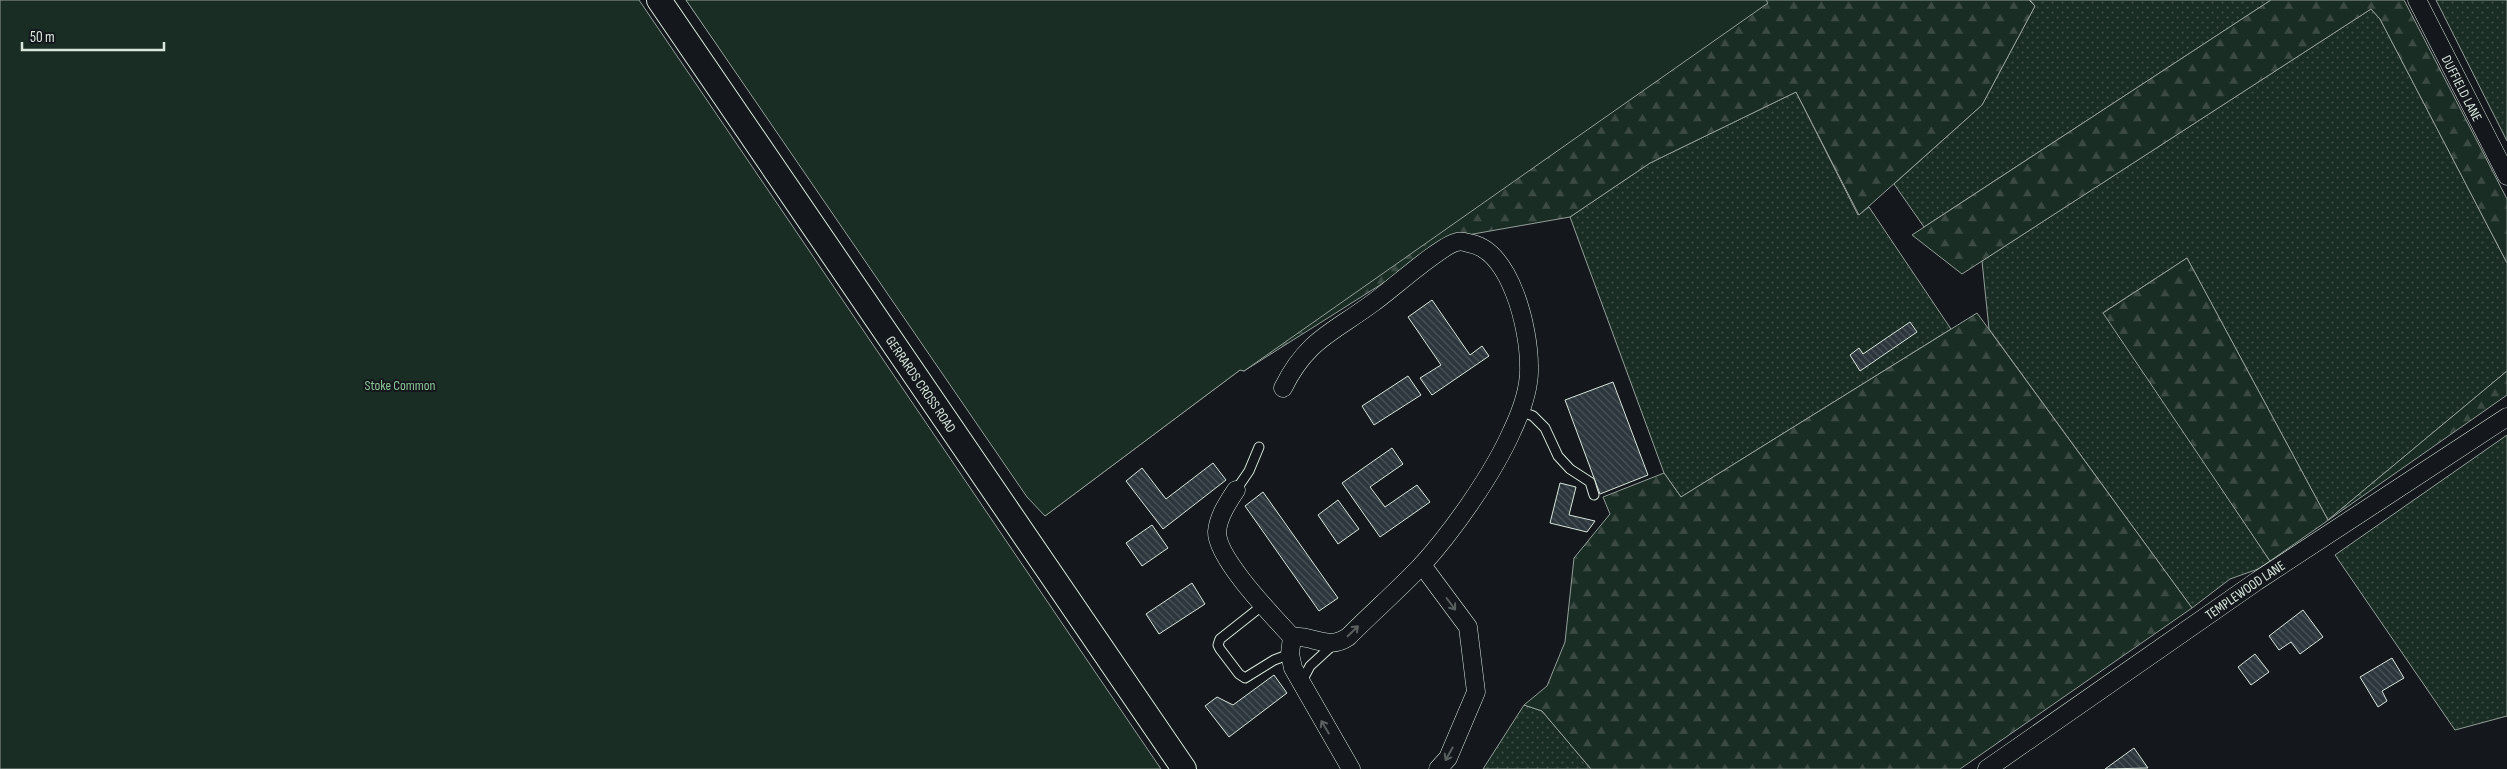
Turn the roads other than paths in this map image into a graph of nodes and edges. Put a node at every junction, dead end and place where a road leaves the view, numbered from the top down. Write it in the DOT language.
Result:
graph roads {
  1 [pos="659,0"];
  2 [pos="2417,0"];
  3 [pos="2507,176"];
  4 [pos="1283,388"];
  5 [pos="1520,411"];
  6 [pos="2507,417"];
  7 [pos="1259,447"];
  8 [pos="1236,490"];
  9 [pos="1594,495"];
  10 [pos="1422,565"];
  11 [pos="1264,605"];
  12 [pos="1335,644"];
  13 [pos="1291,646"];
  14 [pos="1301,684"];
  15 [pos="1184,769"];
  16 [pos="1351,769"];
  17 [pos="1438,769"];
  18 [pos="1987,769"];
  1 -- 15 [label="main road, GERRARDS CROSS ROAD"];
  2 -- 3 [label="street, DUFFIELD LANE"];
  4 -- 5 [label="street"];
  5 -- 9 [label="lane"];
  5 -- 10 [label="street"];
  6 -- 18 [label="street, TEMPLEWOOD LANE"];
  7 -- 8 [label="lane"];
  8 -- 11 [label="street"];
  12 -- 10 [label="street, one-way"];
  10 -- 17 [label="street, one-way"];
  11 -- 13 [label="street"];
  11 -- 13 [label="lane"];
  12 -- 13 [label="street"];
  12 -- 14 [label="lane"];
  13 -- 14 [label="street"];
  16 -- 14 [label="street, one-way"];
}
